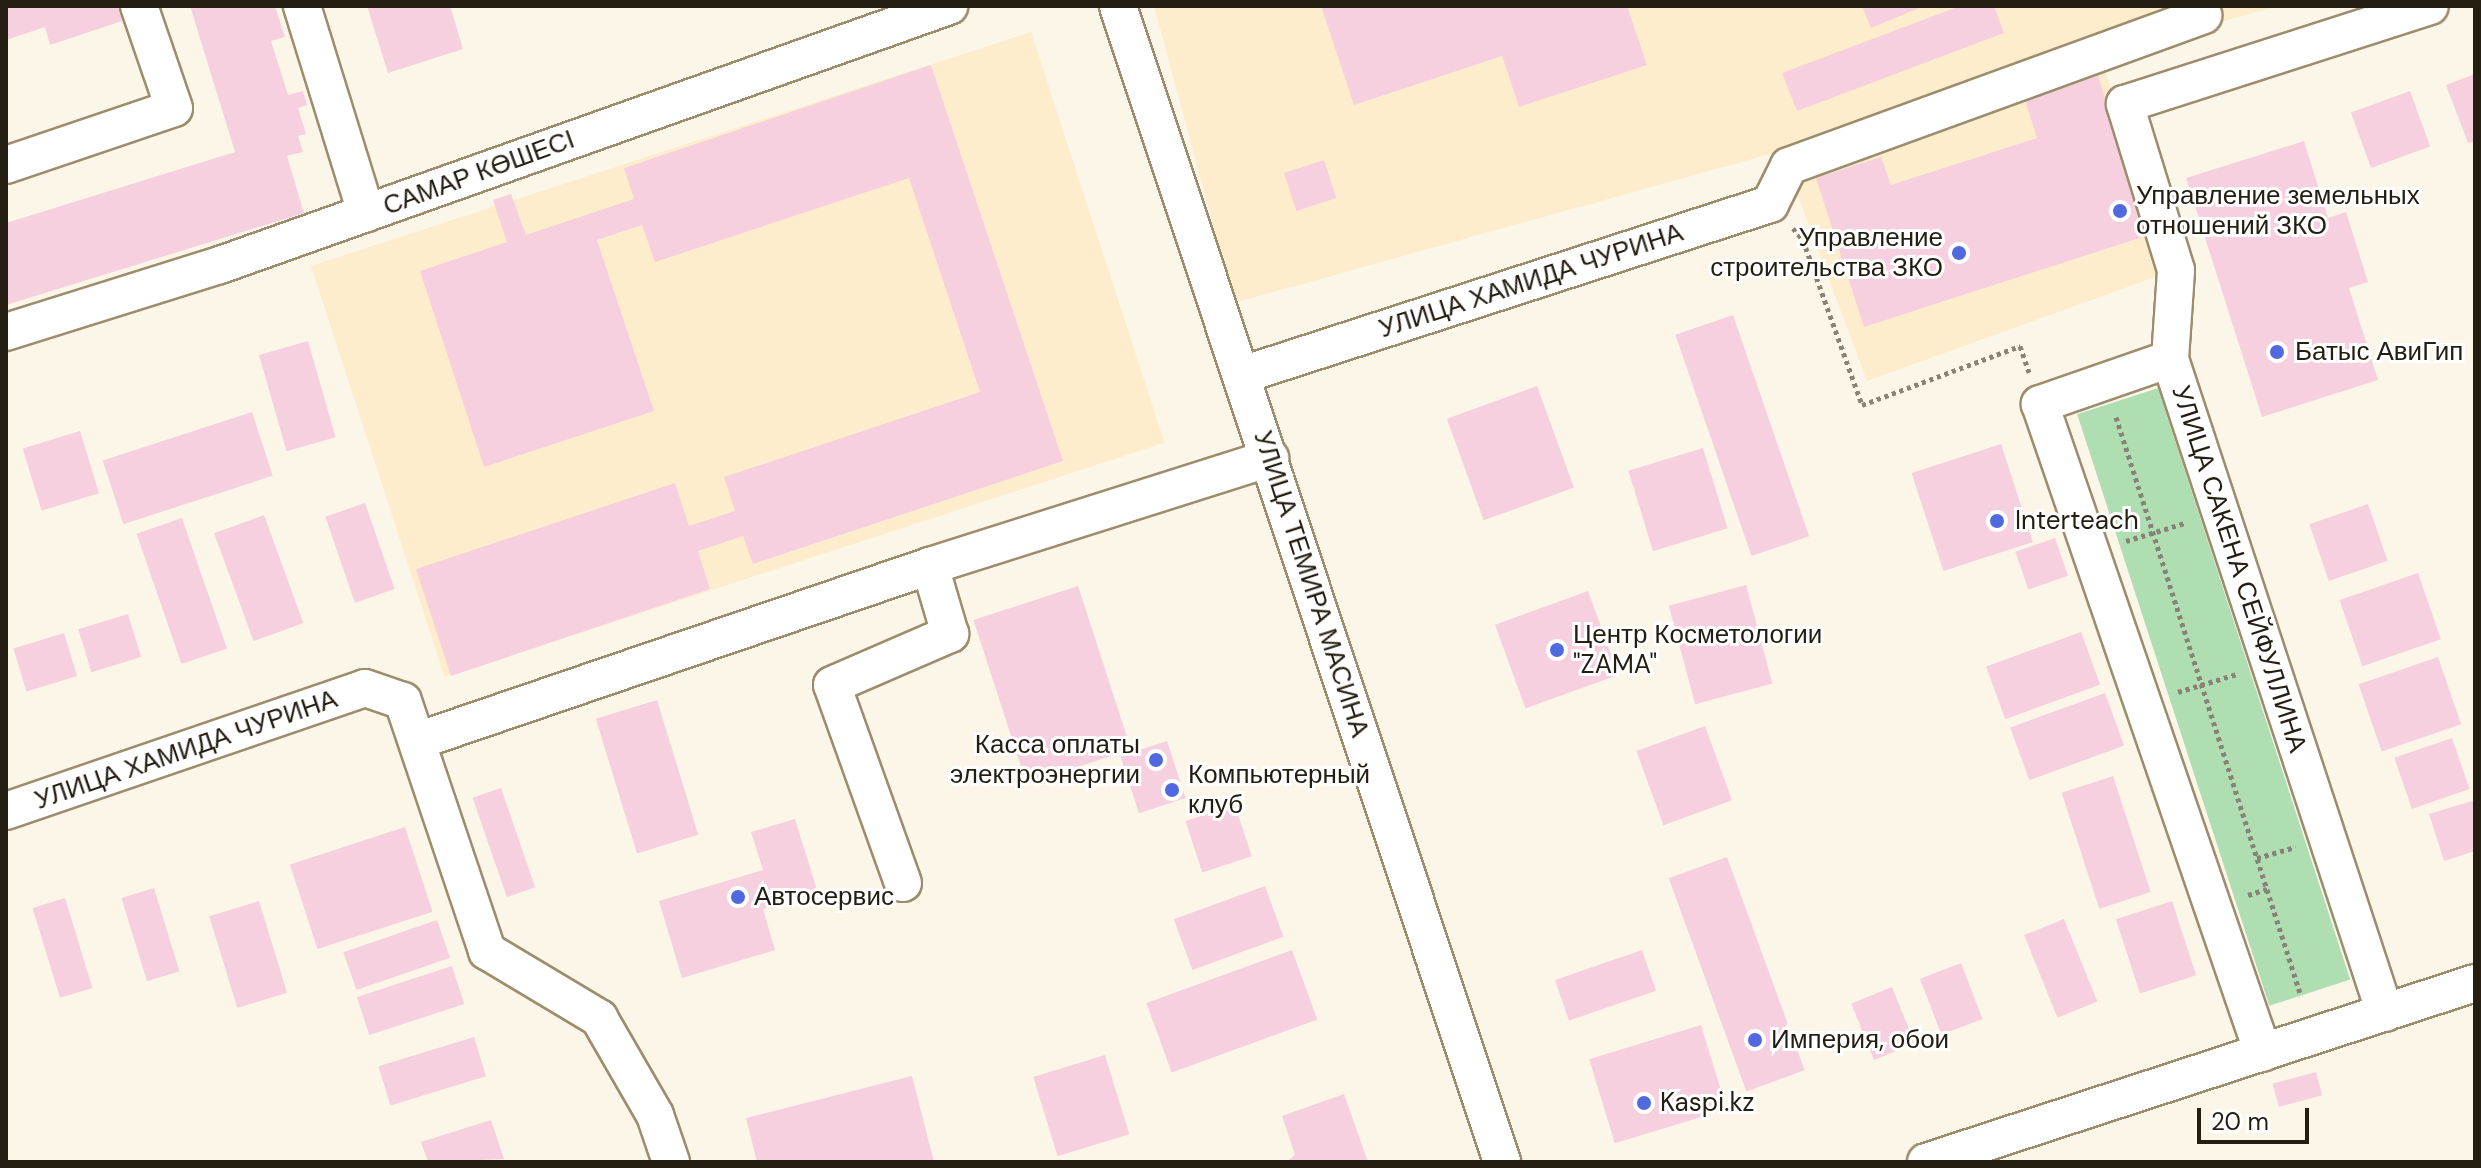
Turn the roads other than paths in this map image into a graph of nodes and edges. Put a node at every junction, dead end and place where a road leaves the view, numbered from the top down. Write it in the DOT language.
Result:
graph roads {
  1 [pos="139,6"];
  2 [pos="302,6"];
  3 [pos="949,6"];
  4 [pos="1118,6"];
  5 [pos="2430,6"];
  6 [pos="2203,15"];
  7 [pos="6,165"];
  8 [pos="366,213"];
  9 [pos="6,332"];
  10 [pos="2170,359"];
  11 [pos="1242,375"];
  12 [pos="1270,458"];
  13 [pos="930,566"];
  14 [pos="417,741"];
  15 [pos="6,811"];
  16 [pos="903,883"];
  17 [pos="2475,983"];
  18 [pos="2385,1013"];
  19 [pos="2263,1053"];
  20 [pos="671,1162"];
  21 [pos="1502,1162"];
  22 [pos="1926,1162"];
  1 -- 7 [label="street"];
  2 -- 8 [label="street"];
  3 -- 8 [label="street, САМАР КӨШЕСІ"];
  4 -- 11 [label="street, УЛИЦА ТЕМИРА МАСИНА"];
  5 -- 10 [label="street"];
  6 -- 11 [label="street, УЛИЦА ХАМИДА ЧУРИНА"];
  8 -- 9 [label="street, САМАР КӨШЕСІ"];
  10 -- 18 [label="street, УЛИЦА САКЕНА СЕЙФУЛЛИНА"];
  10 -- 19 [label="street, УЛИЦА САКЕНА СЕЙФУЛЛИНА"];
  11 -- 12 [label="street, УЛИЦА ТЕМИРА МАСИНА"];
  12 -- 13 [label="street"];
  12 -- 21 [label="street, УЛИЦА ТЕМИРА МАСИНА"];
  13 -- 14 [label="street"];
  13 -- 16 [label="street"];
  14 -- 15 [label="street, УЛИЦА ХАМИДА ЧУРИНА"];
  14 -- 20 [label="street"];
  17 -- 18 [label="street"];
  18 -- 19 [label="street"];
  19 -- 22 [label="street"];
}
